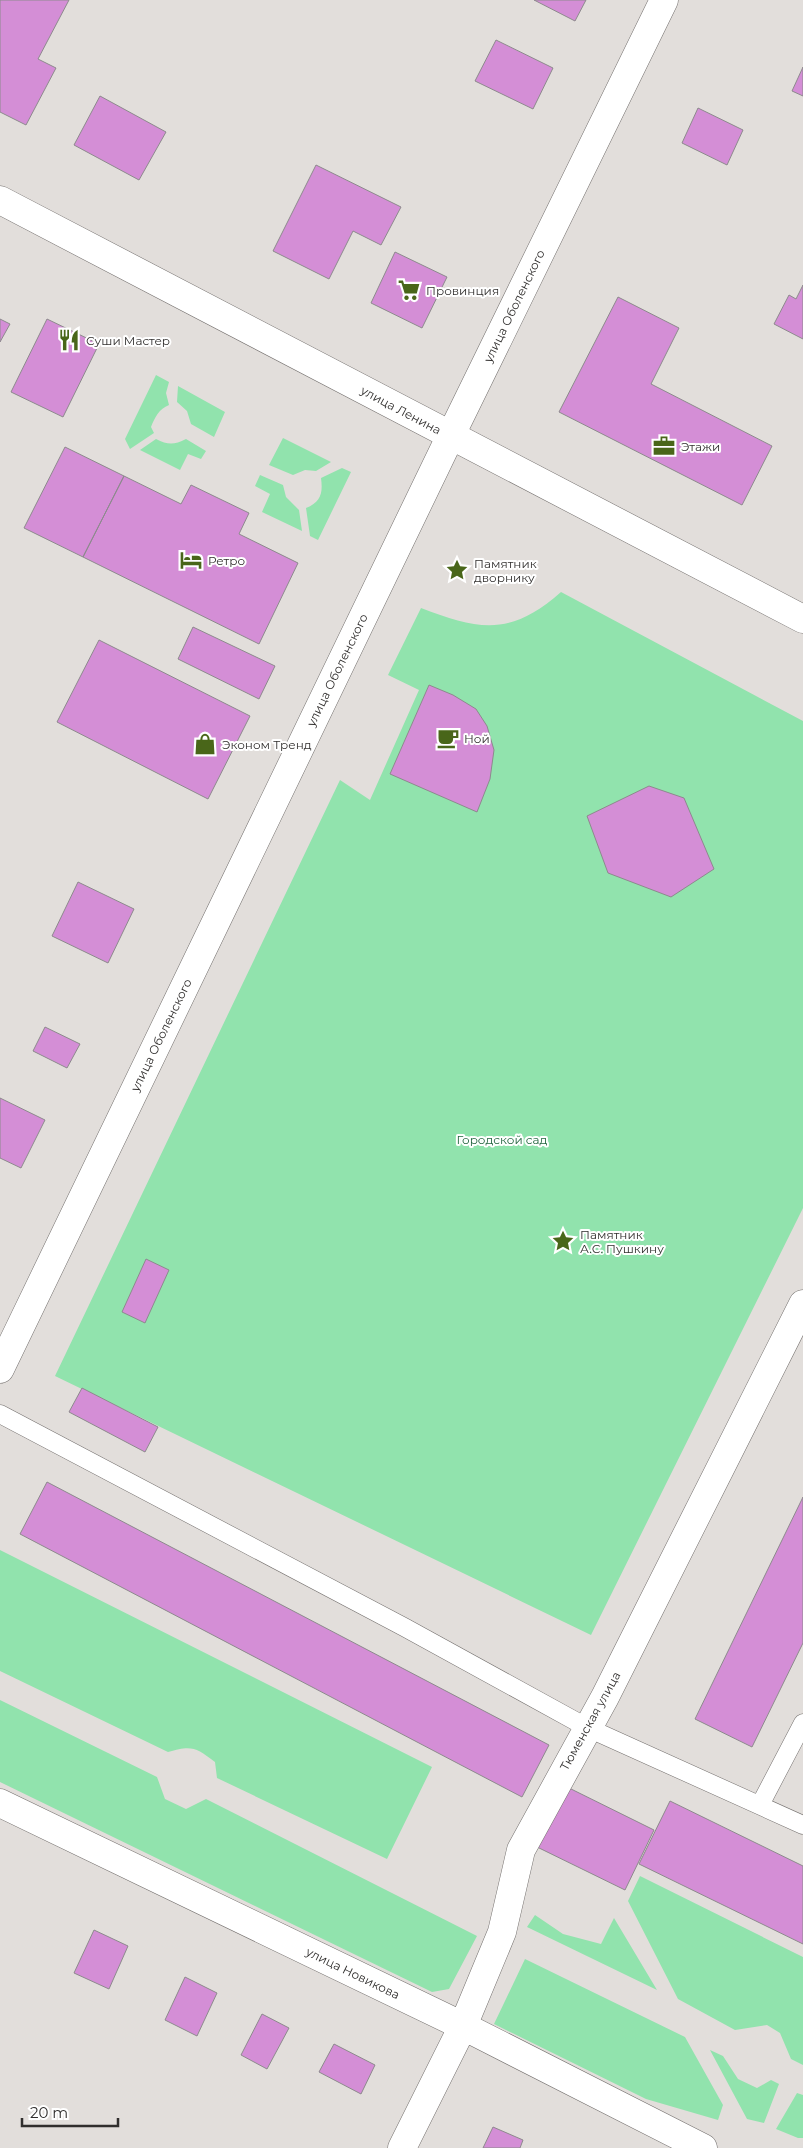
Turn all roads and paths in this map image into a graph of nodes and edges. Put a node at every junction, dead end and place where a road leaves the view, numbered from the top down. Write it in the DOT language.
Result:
graph roads {
  1 [pos="664,0"];
  2 [pos="0,200"];
  3 [pos="450,435"];
  4 [pos="803,619"];
  5 [pos="803,1304"];
  6 [pos="0,1369"];
  7 [pos="0,1414"];
  8 [pos="803,1723"];
  9 [pos="588,1728"];
  10 [pos="0,1803"];
  11 [pos="760,1805"];
  12 [pos="803,1825"];
  13 [pos="463,2026"];
  14 [pos="402,2148"];
  15 [pos="703,2148"];
  1 -- 3 [label="street, улица Оболенского"];
  2 -- 3 [label="street, улица Ленина"];
  3 -- 4 [label="street, улица Ленина"];
  3 -- 6 [label="street, улица Оболенского"];
  5 -- 9 [label="street, Тюменская улица"];
  7 -- 9 [label="lane"];
  8 -- 11 [label="lane"];
  9 -- 11 [label="lane"];
  9 -- 13 [label="street, Тюменская улица"];
  10 -- 13 [label="street, улица Новикова"];
  11 -- 12 [label="lane"];
  13 -- 14 [label="street, Тюменская улица"];
  13 -- 15 [label="street, улица Новикова"];
}
